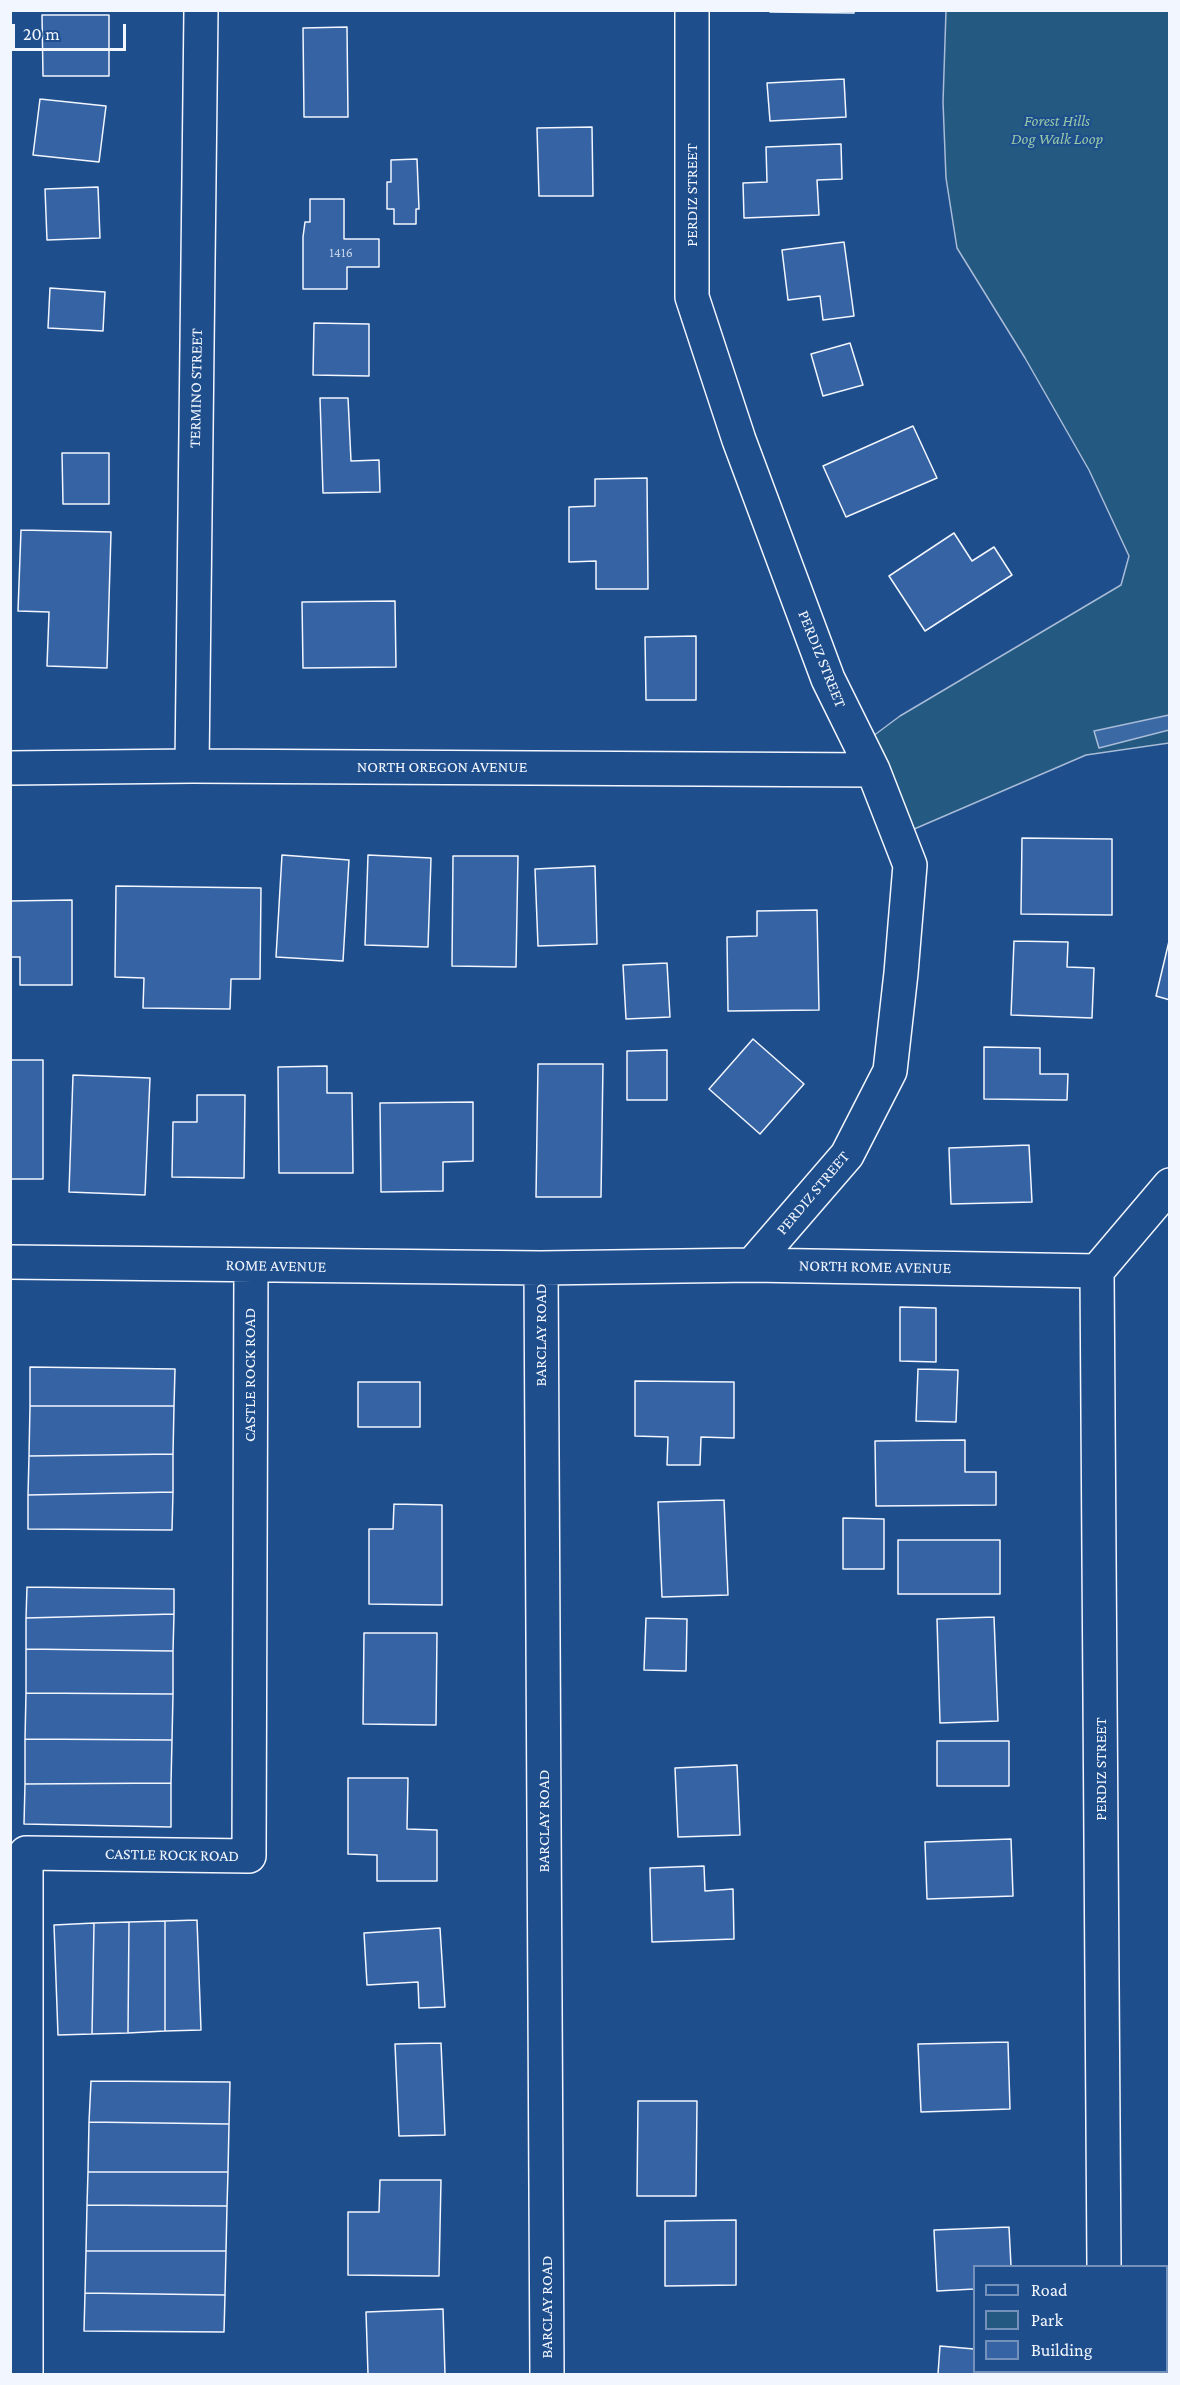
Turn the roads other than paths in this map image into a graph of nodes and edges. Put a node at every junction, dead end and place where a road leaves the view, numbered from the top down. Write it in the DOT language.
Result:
graph roads {
  1 [pos="201,10"];
  2 [pos="692,10"];
  3 [pos="192,766"];
  4 [pos="10,768"];
  5 [pos="873,770"];
  6 [pos="1170,1185"];
  7 [pos="10,1262"];
  8 [pos="752,1265"];
  9 [pos="250,1266"];
  10 [pos="541,1268"];
  11 [pos="1097,1271"];
  12 [pos="1104,2265"];
  13 [pos="27,2374"];
  14 [pos="547,2374"];
  1 -- 3 [label="street, TERMINO STREET"];
  2 -- 5 [label="street, PERDIZ STREET"];
  3 -- 4 [label="street, NORTH OREGON AVENUE"];
  3 -- 5 [label="street, NORTH OREGON AVENUE"];
  5 -- 8 [label="street, PERDIZ STREET"];
  6 -- 11 [label="street"];
  7 -- 9 [label="street, ROME AVENUE"];
  8 -- 10 [label="street, NORTH ROME AVENUE"];
  8 -- 11 [label="street, NORTH ROME AVENUE"];
  9 -- 10 [label="street, ROME AVENUE"];
  9 -- 13 [label="street, CASTLE ROCK ROAD"];
  10 -- 14 [label="street, BARCLAY ROAD"];
  11 -- 12 [label="street, PERDIZ STREET"];
}
